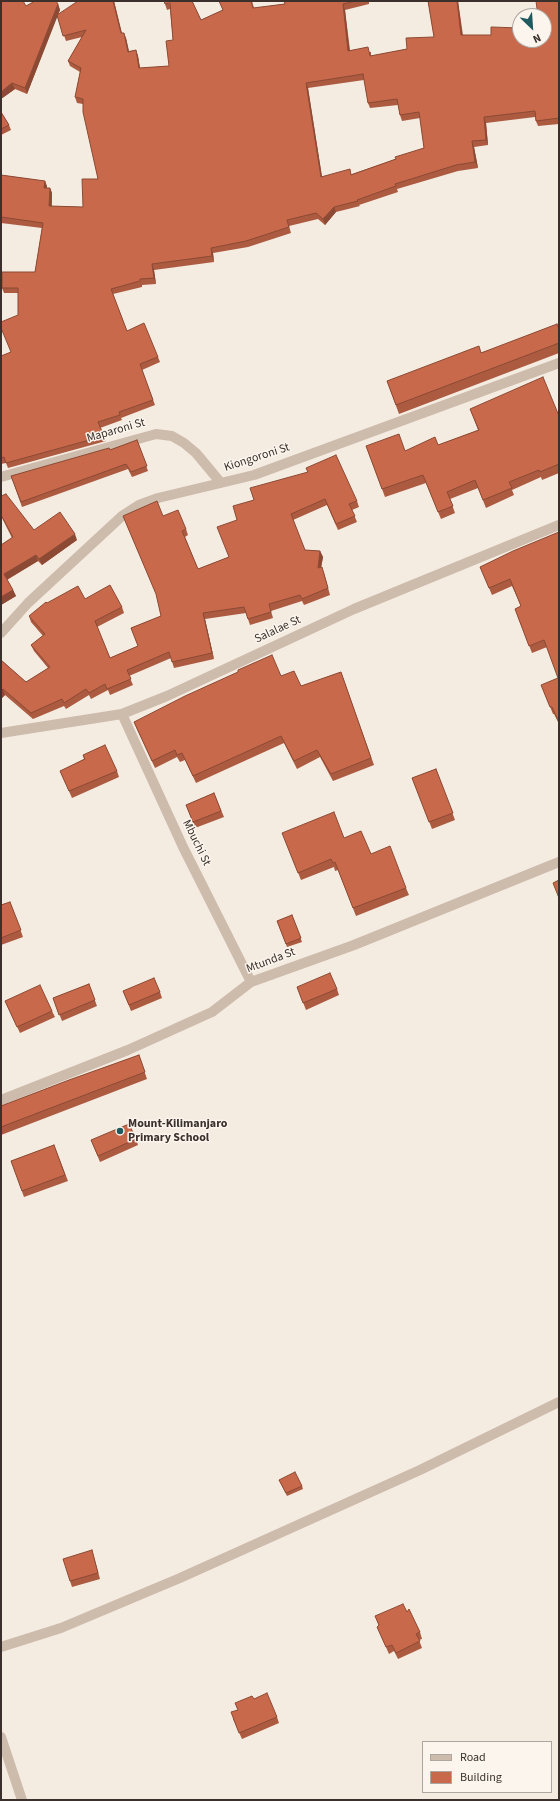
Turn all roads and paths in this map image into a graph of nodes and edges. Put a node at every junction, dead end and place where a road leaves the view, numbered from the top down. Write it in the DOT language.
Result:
graph roads {
  1 [pos="559,363"];
  2 [pos="1,477"];
  3 [pos="221,483"];
  4 [pos="559,524"];
  5 [pos="1,633"];
  6 [pos="122,714"];
  7 [pos="1,733"];
  8 [pos="559,862"];
  9 [pos="251,982"];
  10 [pos="1,1100"];
  11 [pos="559,1402"];
  12 [pos="1,1647"];
  13 [pos="1,1737"];
  14 [pos="22,1800"];
  1 -- 3 [label="street, Kiongoroni St"];
  2 -- 3 [label="street, Maparoni St"];
  3 -- 5 [label="street, Kiongoroni St"];
  4 -- 6 [label="street, Salalae St"];
  6 -- 7 [label="street, Salalae St"];
  6 -- 9 [label="street, Mbuchi St"];
  8 -- 9 [label="street, Mtunda St"];
  9 -- 10 [label="street, Mtunda St"];
  11 -- 12 [label="street"];
  13 -- 14 [label="street"];
}
